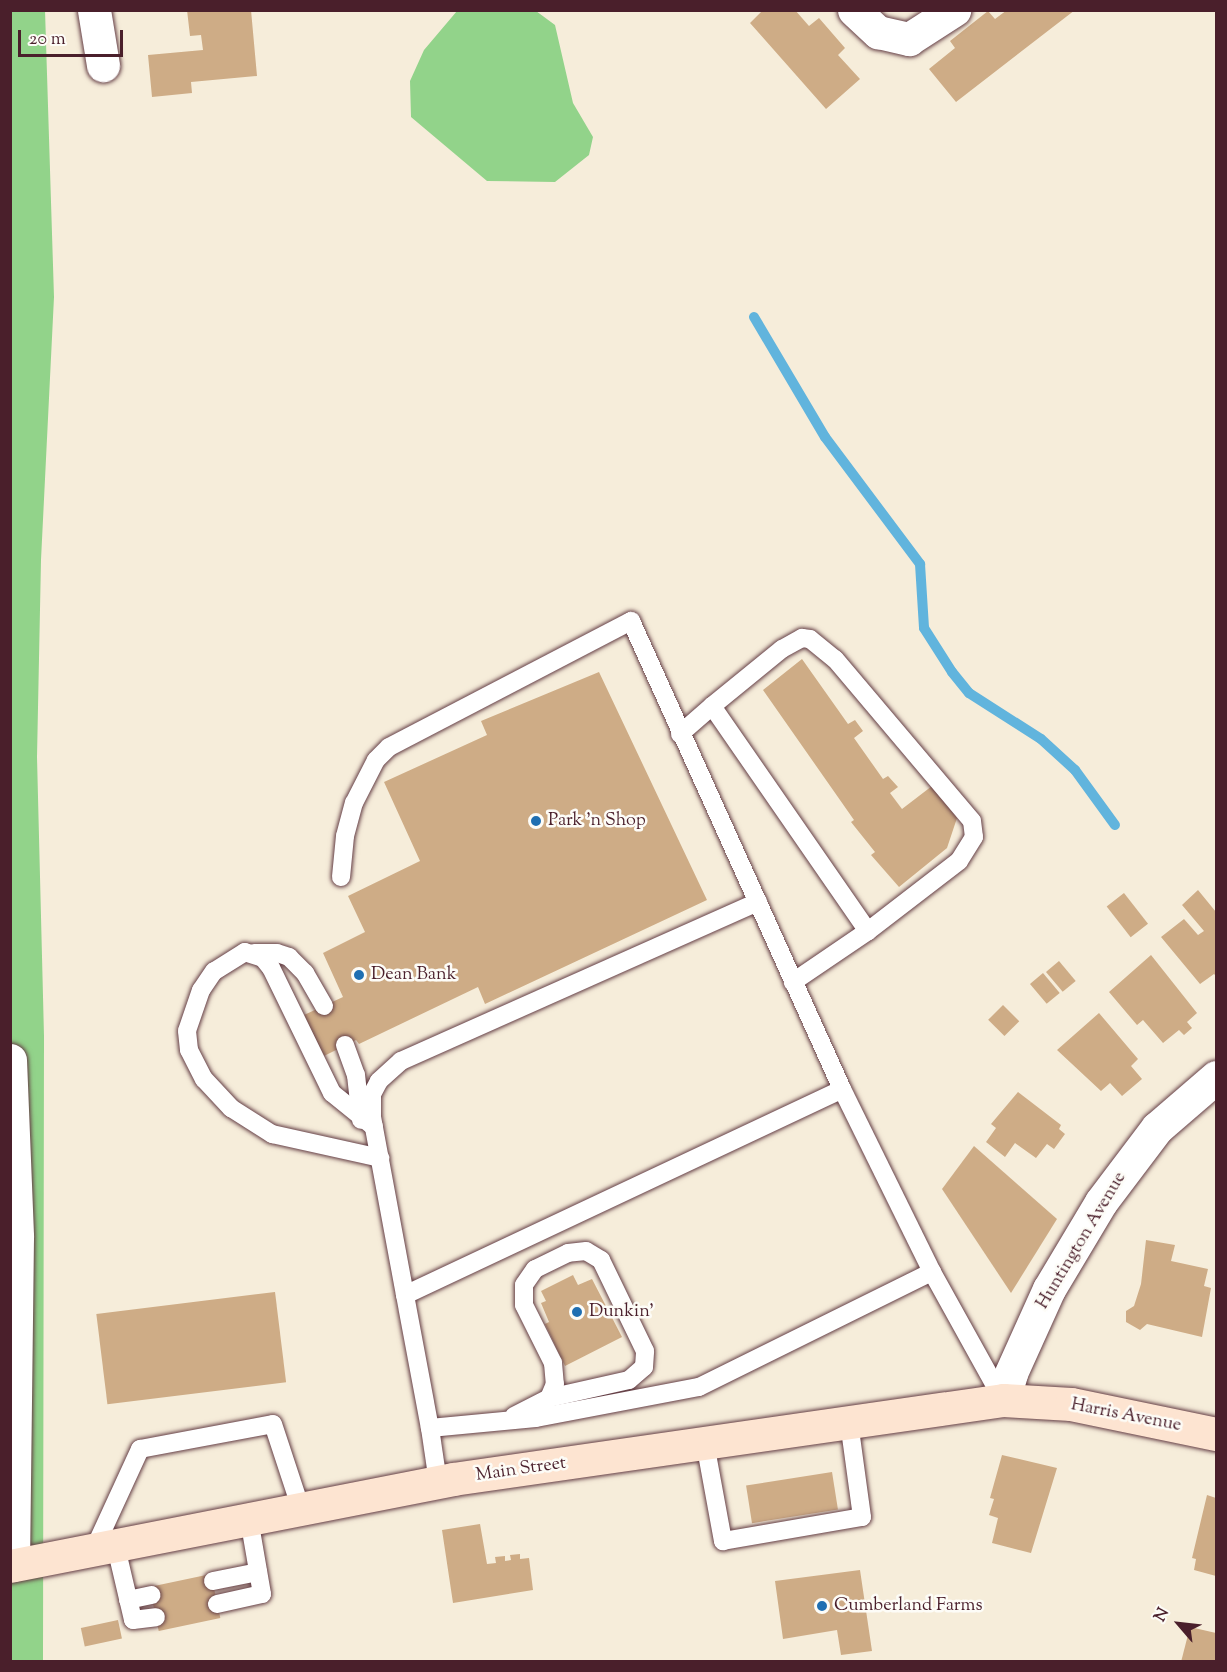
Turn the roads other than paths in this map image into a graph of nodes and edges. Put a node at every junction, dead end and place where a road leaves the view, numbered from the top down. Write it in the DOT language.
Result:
graph roads {
  1 [pos="94,10"];
  2 [pos="854,10"];
  3 [pos="954,10"];
  4 [pos="103,65"];
  5 [pos="712,706"];
  6 [pos="680,734"];
  7 [pos="341,877"];
  8 [pos="758,902"];
  9 [pos="868,930"];
  10 [pos="254,953"];
  11 [pos="793,982"];
  12 [pos="324,1006"];
  13 [pos="345,1045"];
  14 [pos="10,1060"];
  15 [pos="1216,1077"];
  16 [pos="842,1089"];
  17 [pos="368,1124"];
  18 [pos="380,1158"];
  19 [pos="932,1272"];
  20 [pos="405,1295"];
  21 [pos="549,1398"];
  22 [pos="1019,1400"];
  23 [pos="504,1421"];
  24 [pos="849,1422"];
  25 [pos="430,1428"];
  26 [pos="1216,1434"];
  27 [pos="705,1443"];
  28 [pos="438,1482"];
  29 [pos="301,1509"];
  30 [pos="249,1519"];
  31 [pos="105,1545"];
  32 [pos="12,1565"];
  33 [pos="258,1572"];
  34 [pos="213,1581"];
  35 [pos="151,1595"];
  36 [pos="128,1600"];
  37 [pos="218,1604"];
  38 [pos="156,1617"];
  1 -- 4 [label="street"];
  2 -- 3 [label="street"];
  5 -- 6 [label="lane"];
  5 -- 9 [label="lane"];
  5 -- 9 [label="lane"];
  6 -- 7 [label="lane"];
  6 -- 8 [label="lane"];
  8 -- 11 [label="lane"];
  8 -- 17 [label="lane"];
  9 -- 11 [label="lane"];
  10 -- 12 [label="lane"];
  10 -- 17 [label="lane"];
  10 -- 18 [label="lane"];
  11 -- 16 [label="lane"];
  13 -- 17 [label="lane"];
  14 -- 32 [label="street"];
  15 -- 22 [label="street, Huntington Avenue"];
  16 -- 19 [label="lane"];
  16 -- 20 [label="lane"];
  17 -- 18 [label="lane"];
  18 -- 20 [label="lane"];
  19 -- 22 [label="lane"];
  19 -- 23 [label="lane"];
  20 -- 25 [label="lane"];
  21 -- 21 [label="lane"];
  21 -- 23 [label="lane"];
  22 -- 24 [label="main road, Main Street"];
  22 -- 26 [label="main road, Harris Avenue"];
  23 -- 25 [label="lane"];
  24 -- 27 [label="main road, Main Street"];
  24 -- 27 [label="lane"];
  25 -- 28 [label="lane"];
  27 -- 28 [label="main road, Main Street"];
  28 -- 29 [label="main road, Main Street"];
  29 -- 30 [label="main road, Main Street"];
  29 -- 31 [label="lane"];
  30 -- 31 [label="main road, Main Street"];
  30 -- 33 [label="lane"];
  31 -- 32 [label="main road, Main Street"];
  31 -- 36 [label="lane"];
  33 -- 34 [label="lane"];
  33 -- 37 [label="lane"];
  35 -- 36 [label="lane"];
  36 -- 38 [label="lane"];
}
